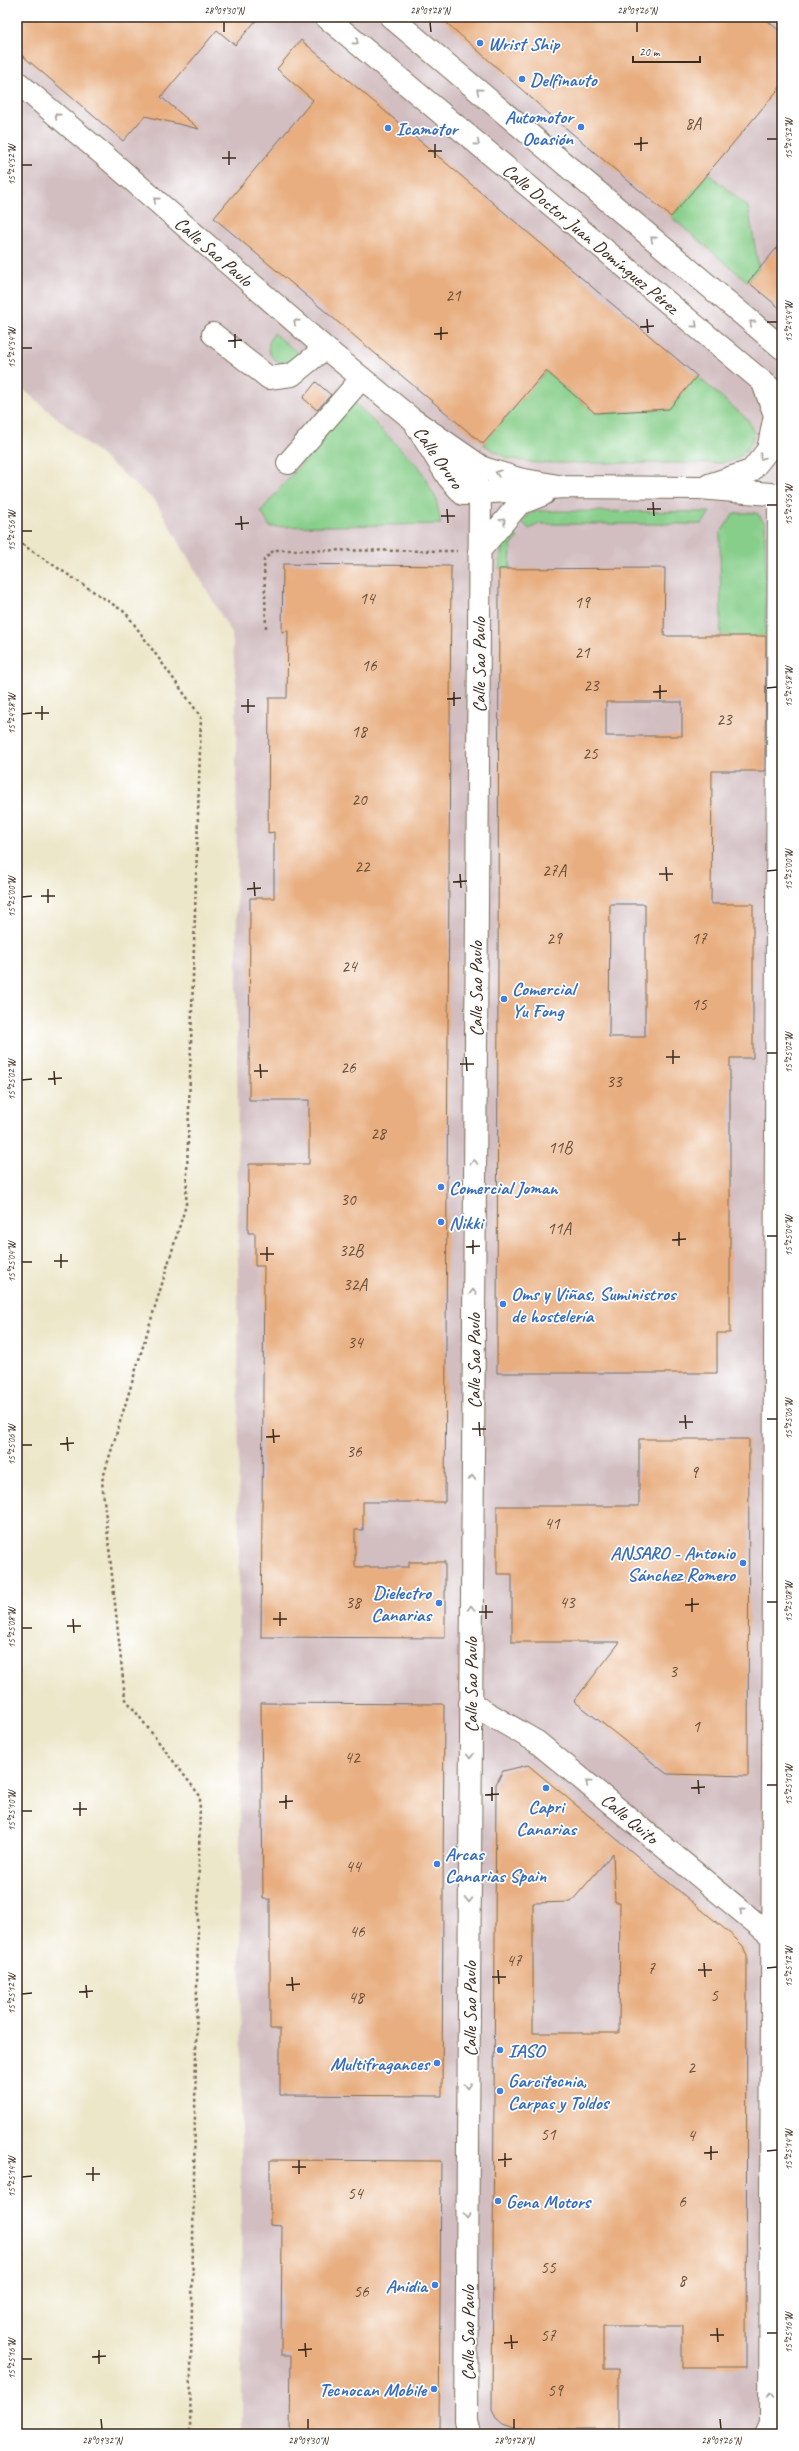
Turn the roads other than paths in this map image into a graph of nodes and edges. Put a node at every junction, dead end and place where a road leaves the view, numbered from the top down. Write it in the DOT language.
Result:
graph roads {
  1 [pos="326,17"];
  2 [pos="391,17"];
  3 [pos="17,82"];
  4 [pos="213,334"];
  5 [pos="325,348"];
  6 [pos="782,348"];
  7 [pos="362,378"];
  8 [pos="763,382"];
  9 [pos="782,398"];
  10 [pos="412,419"];
  11 [pos="446,443"];
  12 [pos="288,463"];
  13 [pos="564,487"];
  14 [pos="699,488"];
  15 [pos="480,493"];
  16 [pos="781,494"];
  17 [pos="479,551"];
  18 [pos="470,1703"];
  19 [pos="777,1940"];
  20 [pos="469,2434"];
  21 [pos="765,2434"];
  1 -- 8 [label="street, Calle Doctor Juan Domínguez Pérez, one-way"];
  6 -- 2 [label="street, Calle Doctor Juan Domínguez Pérez, one-way"];
  5 -- 3 [label="street, Calle Sao Paulo, one-way"];
  4 -- 5 [label="street"];
  5 -- 7 [label="street, Calle Sao Paulo"];
  7 -- 10 [label="street, Calle Sao Paulo"];
  7 -- 12 [label="street"];
  8 -- 9 [label="street, Calle Doctor Juan Domínguez Pérez"];
  8 -- 14 [label="street, Calle Oruro, one-way"];
  10 -- 11 [label="street, Calle Oruro"];
  10 -- 15 [label="street, Calle Oruro"];
  13 -- 11 [label="street, Calle Oruro, one-way"];
  11 -- 15 [label="street, Calle Sao Paulo"];
  13 -- 14 [label="street, Calle Oruro"];
  13 -- 15 [label="street, Calle Oruro"];
  17 -- 13 [label="street, Calle Oruro, one-way"];
  14 -- 16 [label="street, Calle Oruro"];
  15 -- 17 [label="street, Calle Sao Paulo"];
  16 -- 19 [label="street"];
  18 -- 17 [label="street, Calle Sao Paulo, one-way"];
  19 -- 18 [label="street, Calle Quito, one-way"];
  18 -- 20 [label="street, Calle Sao Paulo, one-way"];
  21 -- 19 [label="street, one-way"];
}
